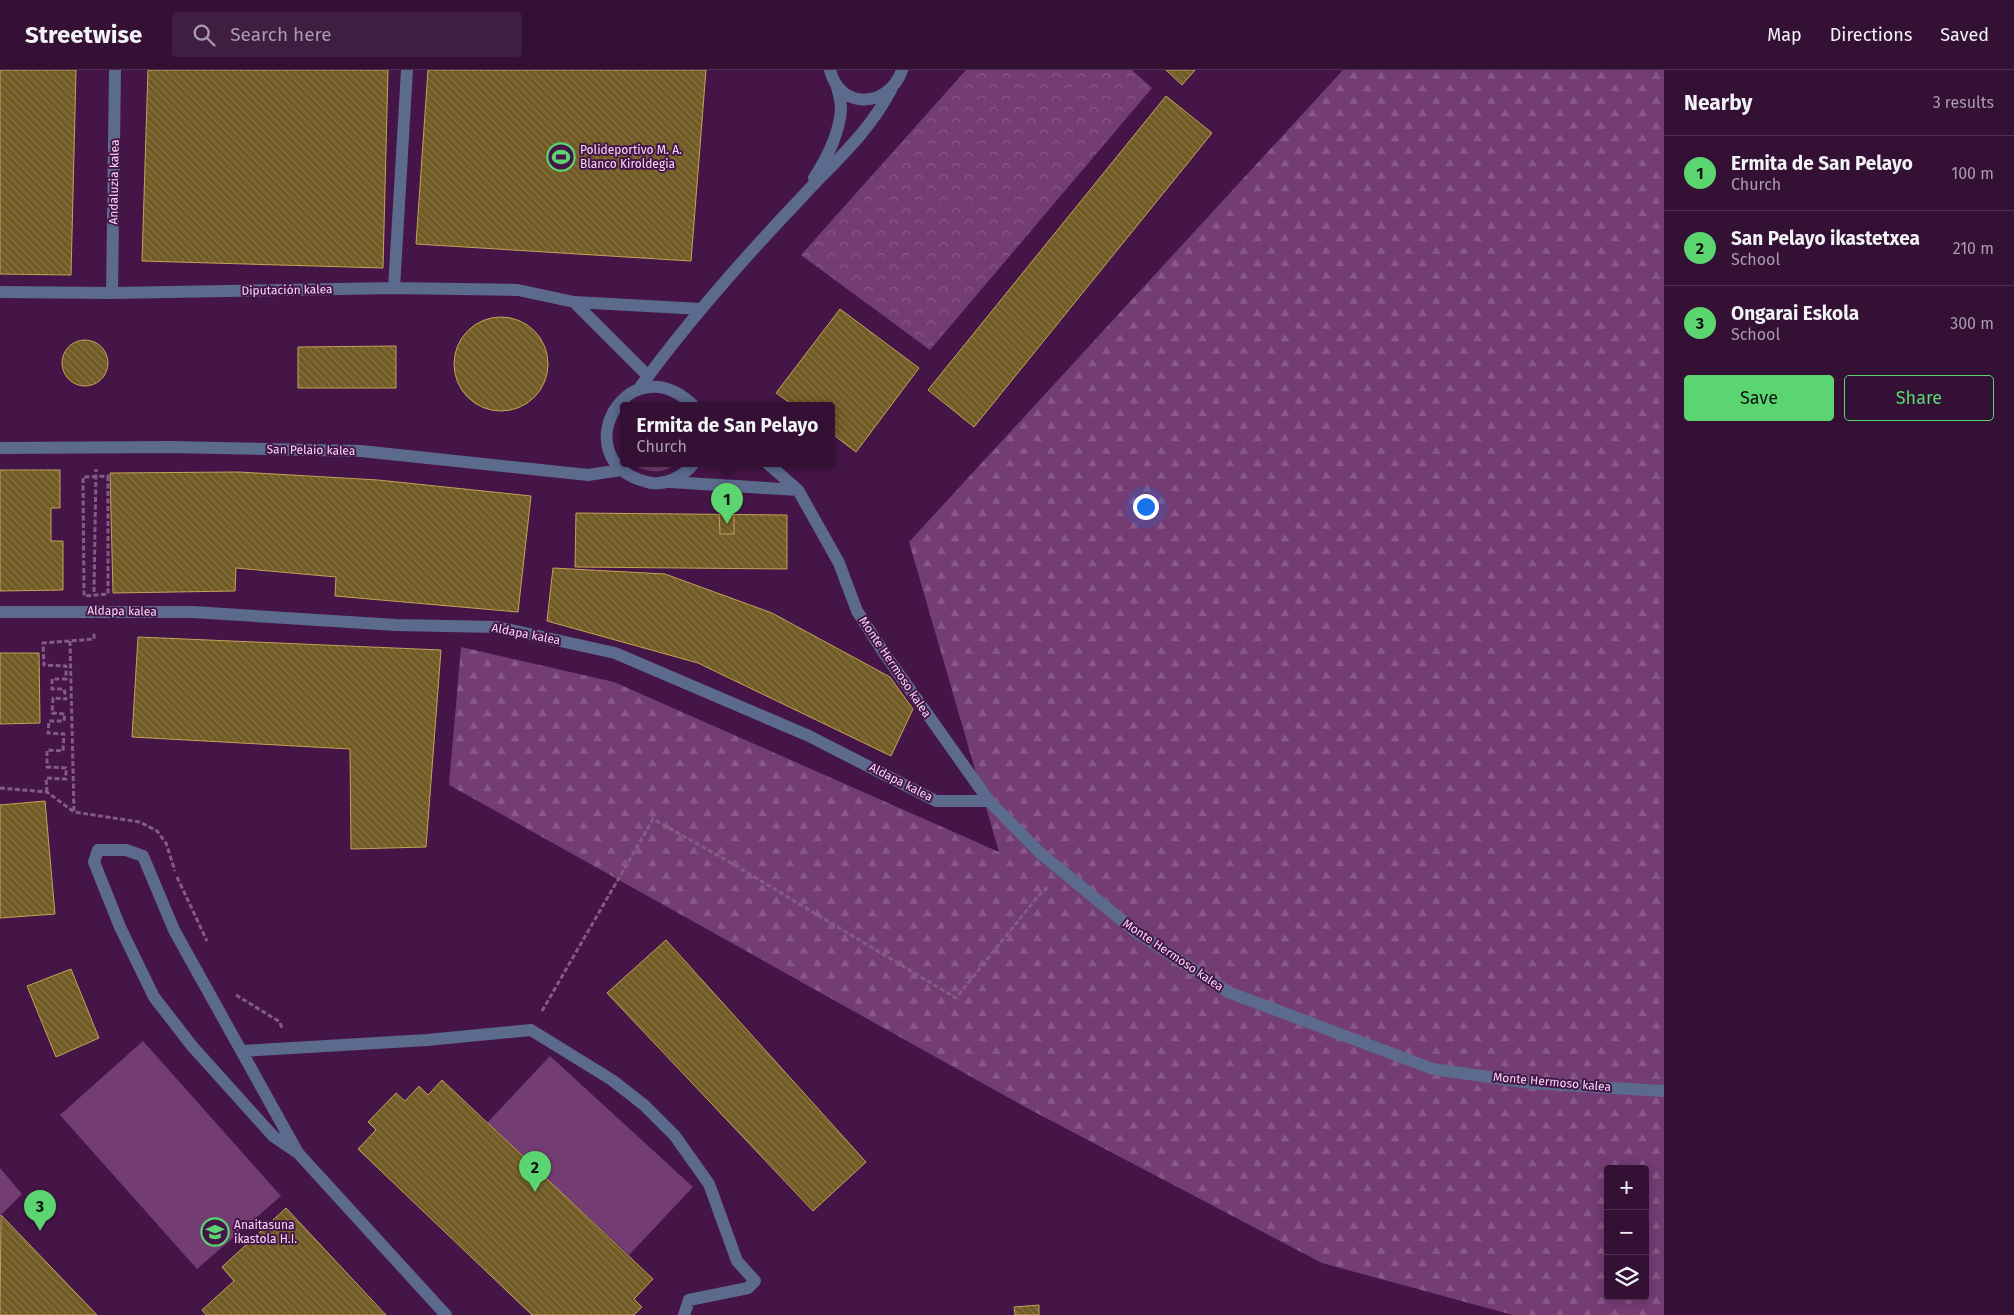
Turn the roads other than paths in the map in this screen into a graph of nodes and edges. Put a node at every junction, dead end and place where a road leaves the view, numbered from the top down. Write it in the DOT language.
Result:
graph roads {
  1 [pos="115,70"];
  2 [pos="407,70"];
  3 [pos="820,70"];
  4 [pos="833,78"];
  5 [pos="900,78"];
  6 [pos="802,197"];
  7 [pos="394,288"];
  8 [pos="0,292"];
  9 [pos="112,293"];
  10 [pos="574,302"];
  11 [pos="700,309"];
  12 [pos="648,376"];
  13 [pos="638,390"];
  14 [pos="620,402"];
  15 [pos="620,402"];
  16 [pos="690,402"];
  17 [pos="0,448"];
  18 [pos="690,467"];
  19 [pos="772,467"];
  20 [pos="621,470"];
  21 [pos="667,482"];
  22 [pos="798,490"];
  23 [pos="0,612"];
  24 [pos="989,801"];
  25 [pos="242,1051"];
  26 [pos="1664,1091"];
  27 [pos="298,1154"];
  28 [pos="446,1315"];
  29 [pos="684,1315"];
  1 -- 9 [label="street, Andaluzia kalea"];
  2 -- 7 [label="street"];
  3 -- 4 [label="street"];
  4 -- 5 [label="street"];
  4 -- 6 [label="street"];
  5 -- 6 [label="street"];
  6 -- 11 [label="street"];
  7 -- 9 [label="street, Diputación kalea"];
  7 -- 10 [label="street, Diputación kalea"];
  8 -- 9 [label="street, Diputación kalea"];
  10 -- 11 [label="street, Diputación kalea"];
  10 -- 12 [label="street"];
  11 -- 12 [label="street"];
  12 -- 13 [label="street"];
  13 -- 14 [label="street"];
  13 -- 16 [label="street"];
  15 -- 20 [label="street"];
  17 -- 20 [label="street, San Pelaio kalea"];
  18 -- 21 [label="street"];
  19 -- 22 [label="street, Monte Hermoso kalea"];
  20 -- 21 [label="street"];
  21 -- 22 [label="street"];
  22 -- 24 [label="street, Monte Hermoso kalea"];
  23 -- 24 [label="street, Aldapa kalea"];
  24 -- 26 [label="street, Monte Hermoso kalea"];
  25 -- 27 [label="street"];
  25 -- 27 [label="street"];
  25 -- 29 [label="street"];
  27 -- 28 [label="street"];
}
